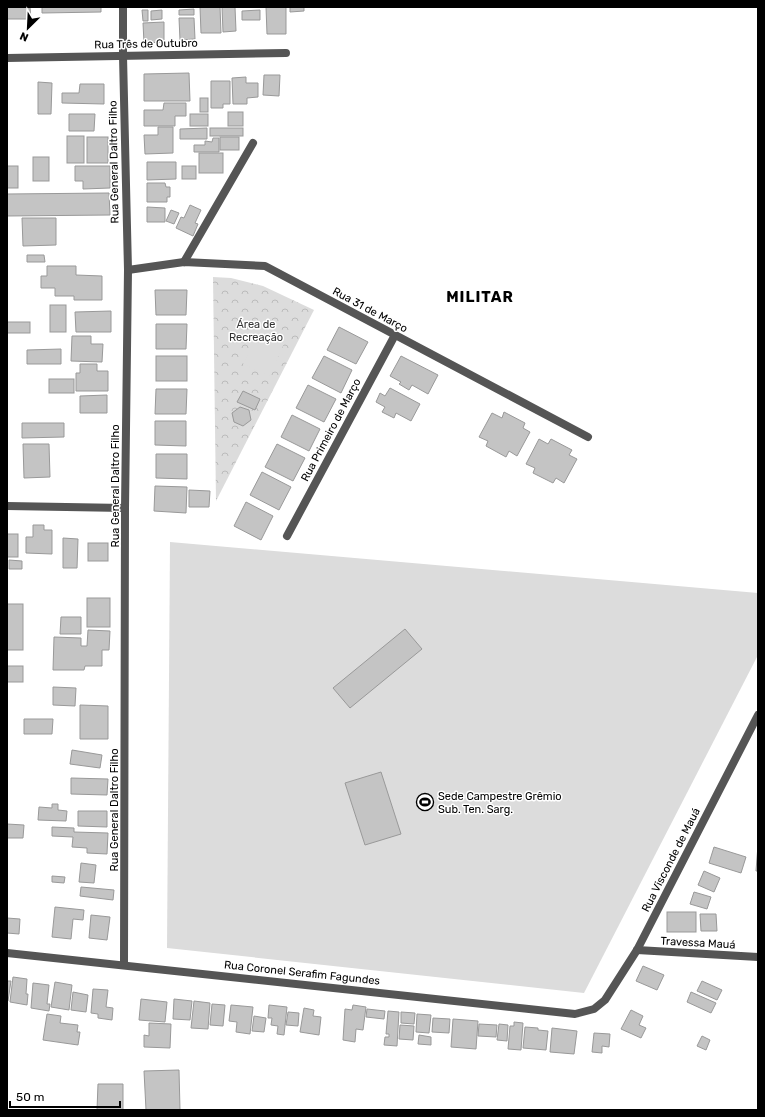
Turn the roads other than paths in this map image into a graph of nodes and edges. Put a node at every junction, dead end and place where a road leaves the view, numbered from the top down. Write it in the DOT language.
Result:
graph roads {
  1 [pos="123,7"];
  2 [pos="286,53"];
  3 [pos="123,56"];
  4 [pos="7,58"];
  5 [pos="253,143"];
  6 [pos="184,262"];
  7 [pos="128,270"];
  8 [pos="395,335"];
  9 [pos="588,437"];
  10 [pos="7,506"];
  11 [pos="125,508"];
  12 [pos="287,536"];
  13 [pos="758,715"];
  14 [pos="638,950"];
  15 [pos="7,953"];
  16 [pos="758,957"];
  17 [pos="124,965"];
  18 [pos="594,1009"];
  1 -- 3 [label="street, Rua General Daltro Filho"];
  2 -- 3 [label="street, Rua Três de Outubro"];
  3 -- 4 [label="street, Rua Três de Outubro"];
  3 -- 7 [label="street, Rua General Daltro Filho"];
  5 -- 6 [label="street"];
  6 -- 7 [label="street, Rua 31 de Março"];
  6 -- 8 [label="street, Rua 31 de Março"];
  7 -- 11 [label="street, Rua General Daltro Filho"];
  8 -- 9 [label="street, Rua 31 de Março"];
  8 -- 12 [label="street, Rua Primeiro de Março"];
  10 -- 11 [label="street"];
  11 -- 17 [label="street, Rua General Daltro Filho"];
  13 -- 14 [label="street, Rua Visconde de Mauá"];
  14 -- 16 [label="street, Travessa Mauá"];
  14 -- 18 [label="street, Rua Visconde de Mauá"];
  15 -- 17 [label="street, Rua Coronel Serafim Fagundes"];
  17 -- 18 [label="street, Rua Coronel Serafim Fagundes"];
}
